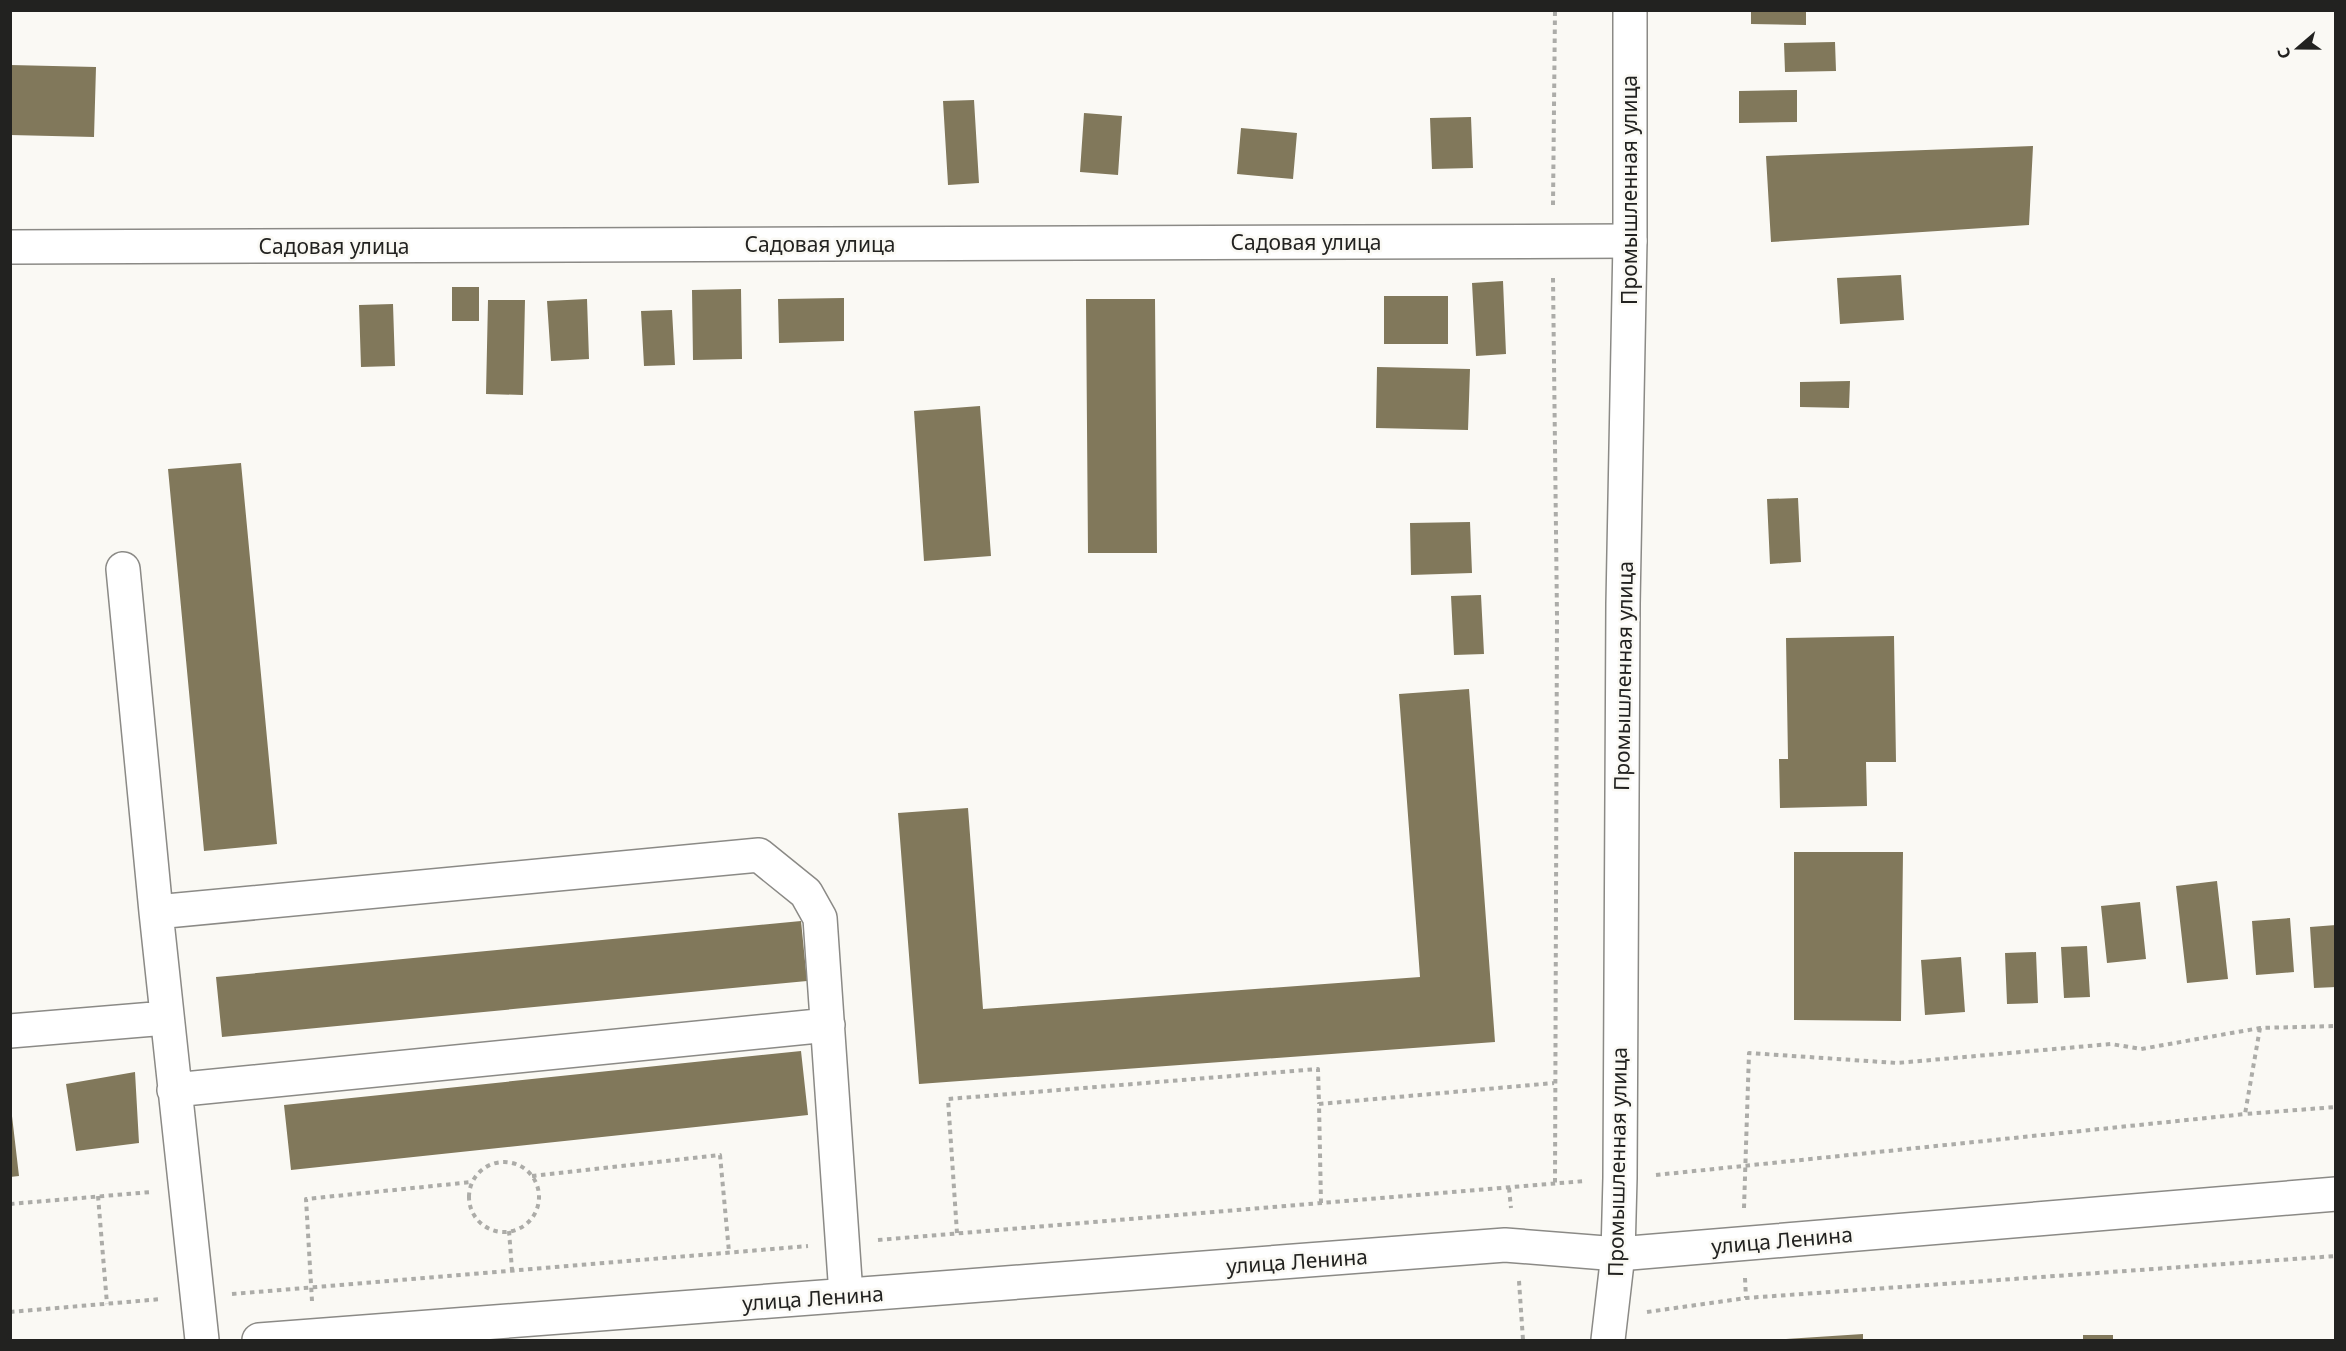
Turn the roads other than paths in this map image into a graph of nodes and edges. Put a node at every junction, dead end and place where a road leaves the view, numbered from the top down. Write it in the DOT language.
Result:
graph roads {
  1 [pos="1630,10"];
  2 [pos="1630,241"];
  3 [pos="10,248"];
  4 [pos="123,569"];
  5 [pos="156,912"];
  6 [pos="166,1018"];
  7 [pos="828,1025"];
  8 [pos="10,1031"];
  9 [pos="174,1090"];
  10 [pos="2336,1194"];
  11 [pos="1618,1254"];
  12 [pos="846,1295"];
  13 [pos="1608,1339"];
  14 [pos="202,1341"];
  15 [pos="259,1341"];
  1 -- 2 [label="street, Промышленная улица"];
  2 -- 3 [label="street, Садовая улица"];
  2 -- 11 [label="street, Промышленная улица"];
  4 -- 5 [label="street"];
  5 -- 6 [label="street"];
  5 -- 7 [label="street"];
  6 -- 8 [label="street"];
  6 -- 9 [label="street"];
  7 -- 9 [label="street"];
  7 -- 12 [label="street"];
  9 -- 14 [label="street"];
  10 -- 11 [label="street, улица Ленина"];
  11 -- 12 [label="street, улица Ленина"];
  11 -- 13 [label="street, Промышленная улица"];
  12 -- 15 [label="street, улица Ленина"];
}
